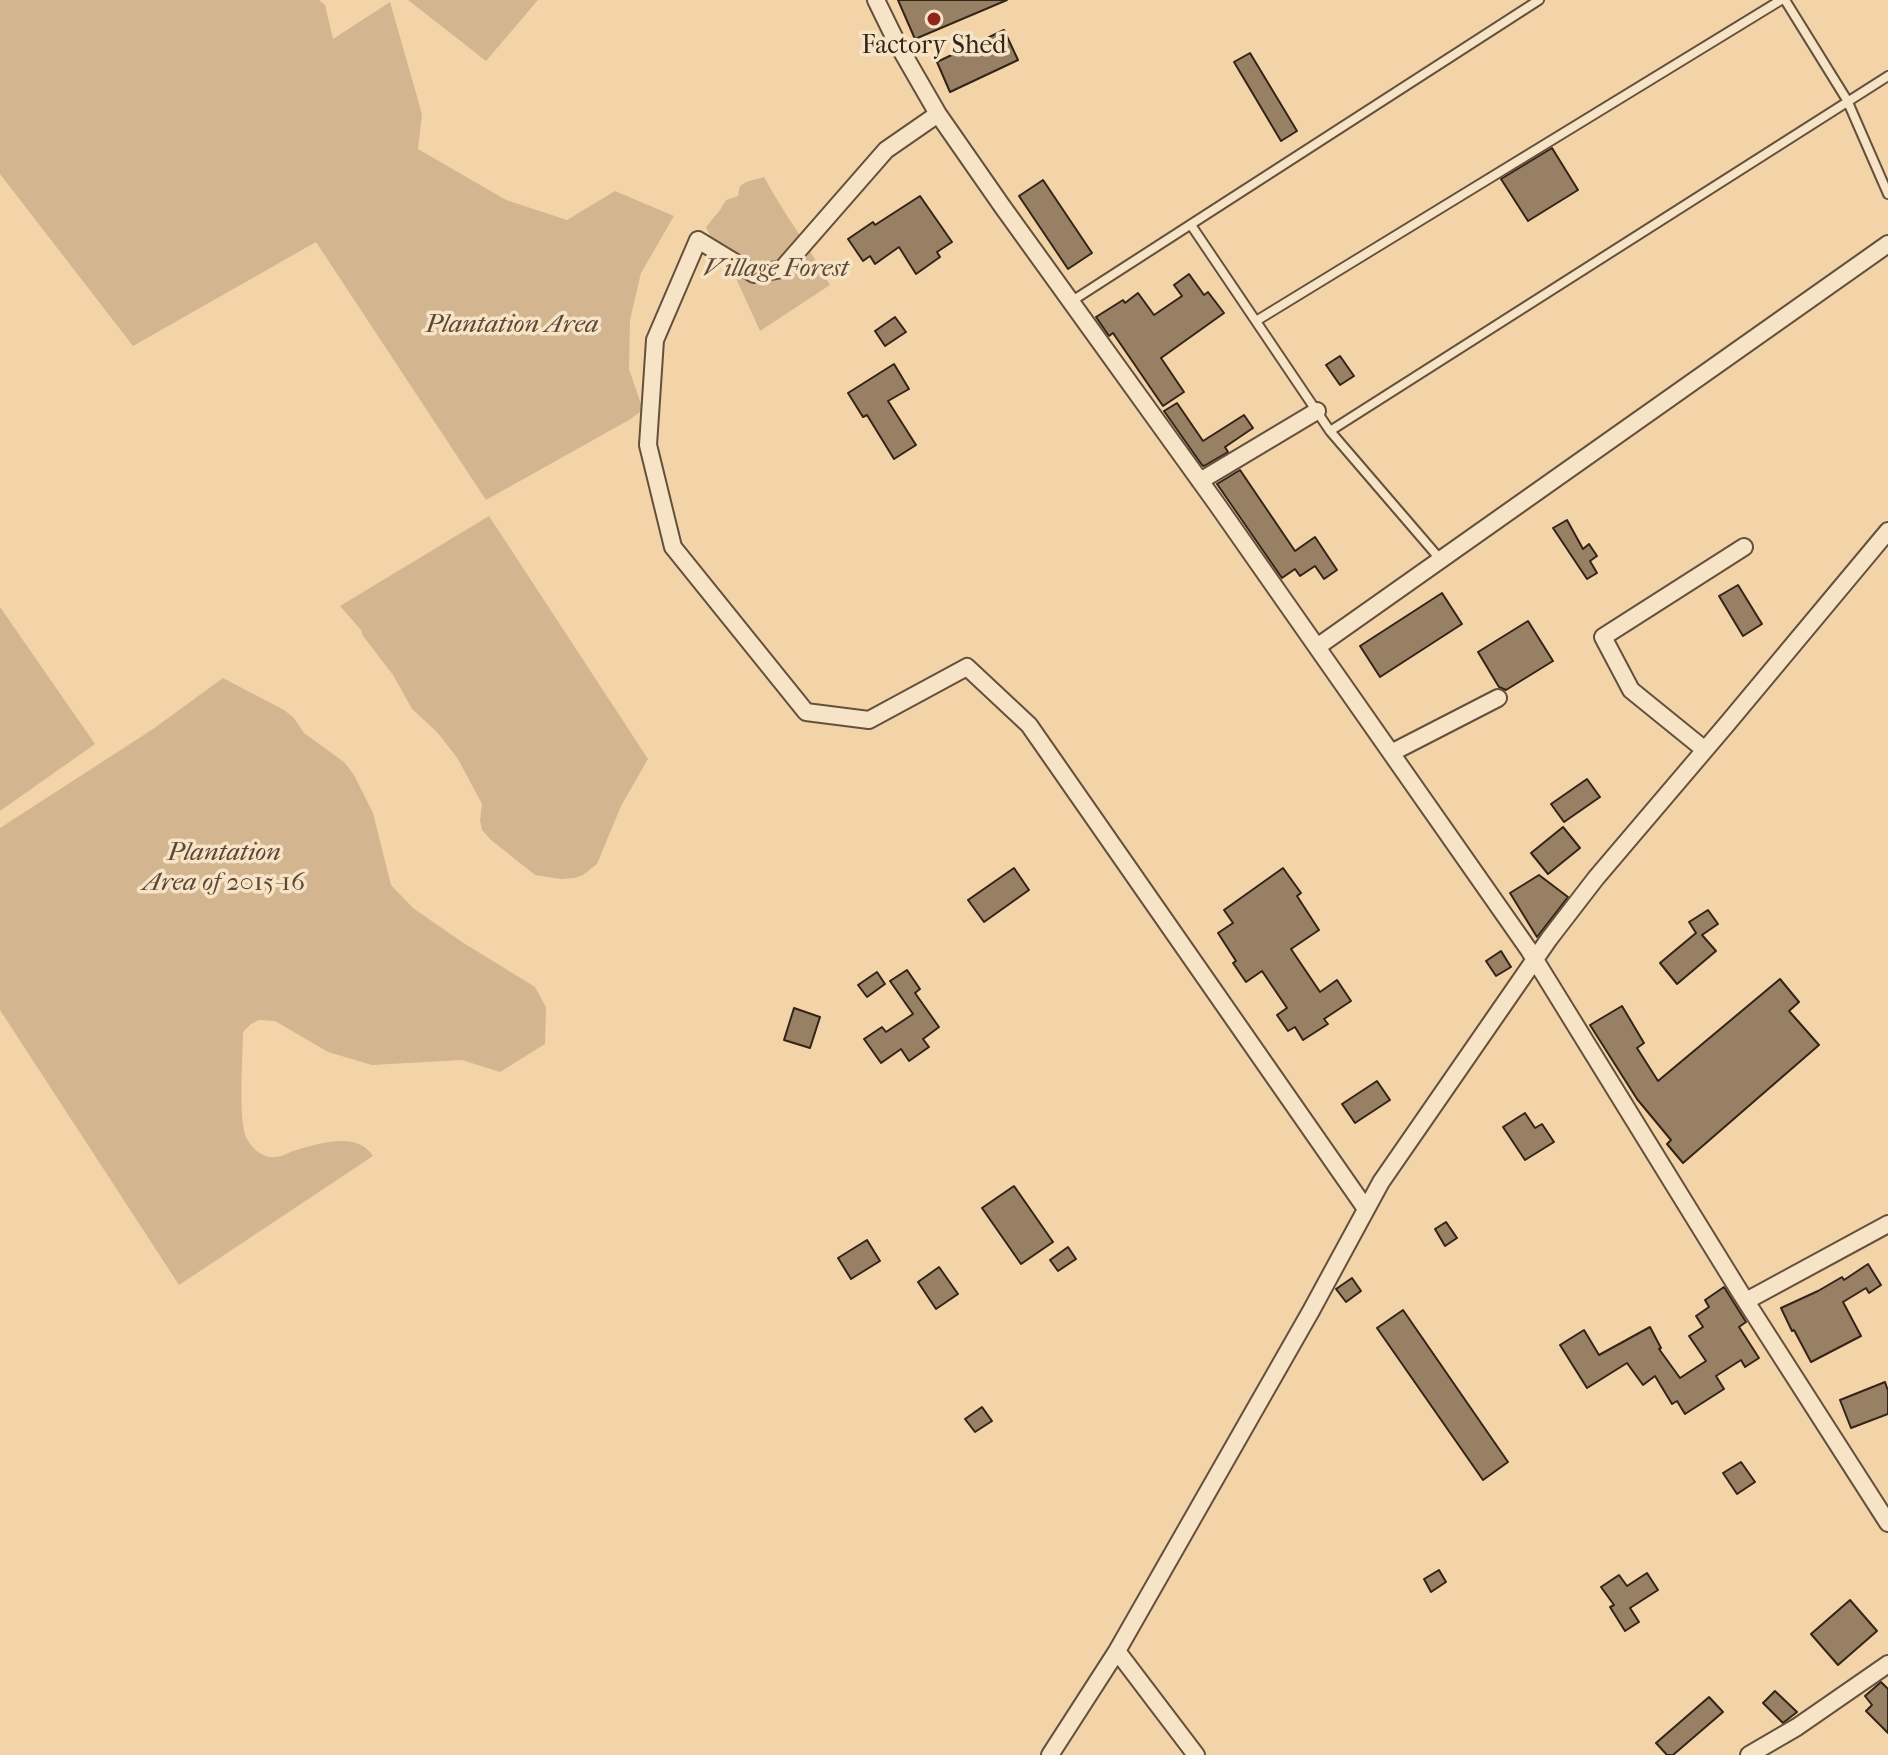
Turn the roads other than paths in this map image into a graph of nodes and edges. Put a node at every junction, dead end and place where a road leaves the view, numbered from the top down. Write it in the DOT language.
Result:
graph roads {
  1 [pos="876,0"];
  2 [pos="1539,0"];
  3 [pos="1783,0"];
  4 [pos="1888,76"];
  5 [pos="1847,100"];
  6 [pos="938,114"];
  7 [pos="1888,194"];
  8 [pos="1191,225"];
  9 [pos="1888,244"];
  10 [pos="1072,301"];
  11 [pos="1256,321"];
  12 [pos="1317,411"];
  13 [pos="1330,431"];
  14 [pos="1200,481"];
  15 [pos="1888,531"];
  16 [pos="1744,547"];
  17 [pos="1440,559"];
  18 [pos="1317,647"];
  19 [pos="1498,698"];
  20 [pos="1705,750"];
  21 [pos="1391,753"];
  22 [pos="1535,960"];
  23 [pos="1366,1209"];
  24 [pos="1888,1224"];
  25 [pos="1746,1301"];
  26 [pos="1888,1523"];
  27 [pos="1117,1651"];
  28 [pos="1888,1664"];
  29 [pos="1050,1755"];
  30 [pos="1196,1755"];
  31 [pos="1749,1755"];
  1 -- 6 [label="street"];
  2 -- 8 [label="lane"];
  3 -- 5 [label="lane"];
  3 -- 11 [label="lane"];
  4 -- 5 [label="lane"];
  5 -- 7 [label="lane"];
  5 -- 13 [label="lane"];
  6 -- 10 [label="street"];
  6 -- 23 [label="street"];
  8 -- 10 [label="lane"];
  8 -- 11 [label="lane"];
  9 -- 17 [label="street"];
  10 -- 14 [label="street"];
  11 -- 12 [label="lane"];
  12 -- 13 [label="lane"];
  12 -- 14 [label="street"];
  13 -- 17 [label="lane"];
  14 -- 18 [label="street"];
  15 -- 20 [label="street"];
  16 -- 20 [label="street"];
  17 -- 18 [label="street"];
  18 -- 21 [label="street"];
  19 -- 21 [label="street"];
  20 -- 22 [label="street"];
  21 -- 22 [label="street"];
  22 -- 23 [label="street"];
  22 -- 25 [label="street"];
  23 -- 27 [label="street"];
  24 -- 25 [label="street"];
  25 -- 26 [label="street"];
  27 -- 29 [label="street"];
  27 -- 30 [label="street"];
  28 -- 31 [label="street"];
}
